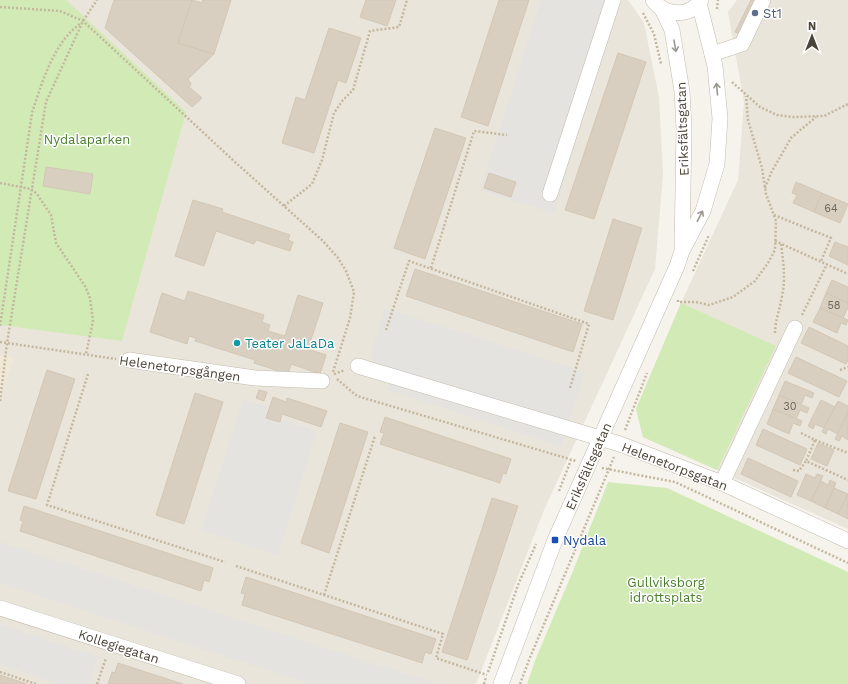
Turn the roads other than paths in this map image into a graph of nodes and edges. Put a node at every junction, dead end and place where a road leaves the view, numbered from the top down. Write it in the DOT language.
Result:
graph roads {
  1 [pos="613,0"];
  2 [pos="763,0"];
  3 [pos="700,1"];
  4 [pos="657,5"];
  5 [pos="712,54"];
  6 [pos="550,194"];
  7 [pos="682,251"];
  8 [pos="795,328"];
  9 [pos="129,360"];
  10 [pos="358,366"];
  11 [pos="327,378"];
  12 [pos="601,438"];
  13 [pos="722,483"];
  14 [pos="848,541"];
  15 [pos="0,608"];
  16 [pos="238,684"];
  17 [pos="501,684"];
  1 -- 6 [label="street"];
  2 -- 5 [label="street"];
  3 -- 4 [label="street"];
  3 -- 5 [label="street, Eriksfältsgatan"];
  4 -- 7 [label="street, Eriksfältsgatan, one-way"];
  7 -- 5 [label="street, Eriksfältsgatan, one-way"];
  7 -- 12 [label="street, Eriksfältsgatan"];
  8 -- 13 [label="street"];
  9 -- 11 [label="street, Helenetorpsgången"];
  10 -- 12 [label="street, Helenetorpsgatan"];
  12 -- 13 [label="street, Helenetorpsgatan"];
  12 -- 17 [label="street, Eriksfältsgatan"];
  13 -- 14 [label="street, Helenetorpsgatan"];
  15 -- 16 [label="street, Kollegiegatan"];
}
